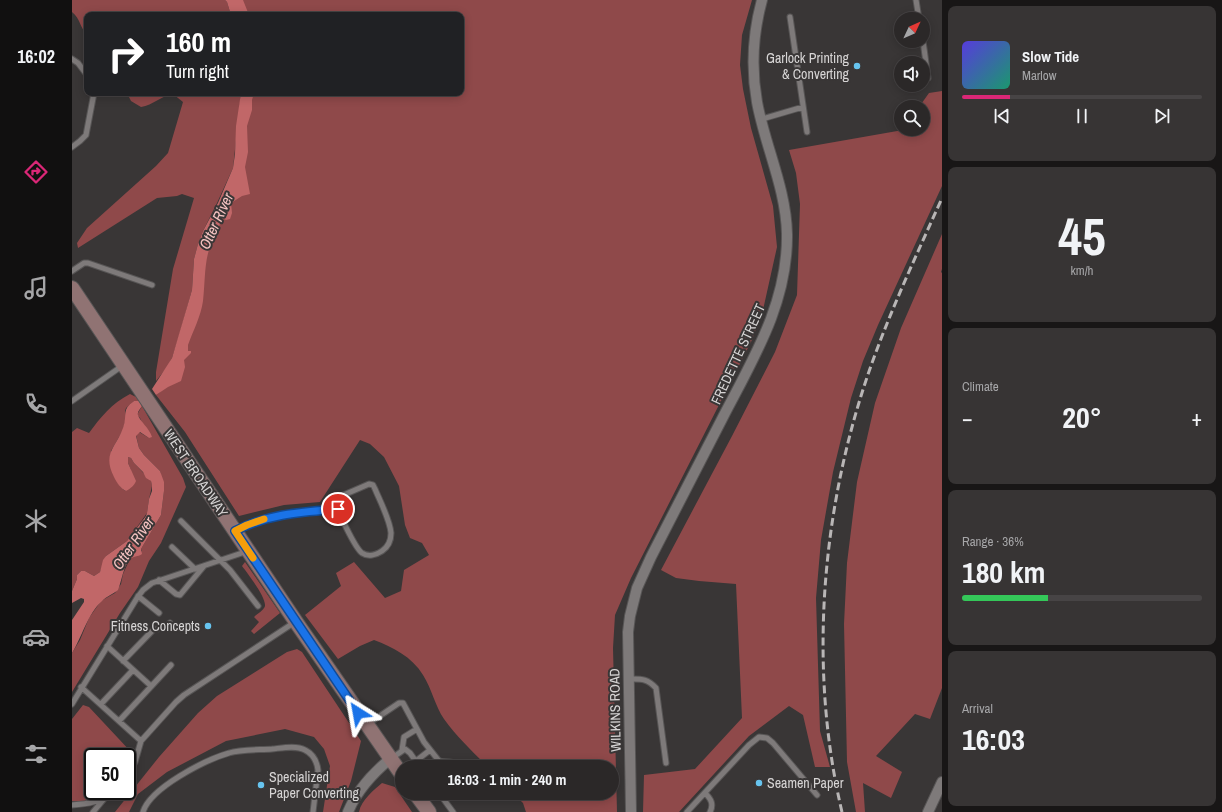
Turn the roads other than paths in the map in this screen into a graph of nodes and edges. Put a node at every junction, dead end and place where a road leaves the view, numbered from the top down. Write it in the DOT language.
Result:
graph roads {
  1 [pos="762,0"];
  2 [pos="916,0"];
  3 [pos="918,12"];
  4 [pos="790,17"];
  5 [pos="72,59"];
  6 [pos="84,71"];
  7 [pos="93,96"];
  8 [pos="803,107"];
  9 [pos="762,119"];
  10 [pos="807,132"];
  11 [pos="72,147"];
  12 [pos="72,271"];
  13 [pos="152,285"];
  14 [pos="72,288"];
  15 [pos="124,366"];
  16 [pos="72,401"];
  17 [pos="338,509"];
  18 [pos="181,521"];
  19 [pos="235,531"];
  20 [pos="172,547"];
  21 [pos="249,551"];
  22 [pos="221,560"];
  23 [pos="204,566"];
  24 [pos="195,569"];
  25 [pos="159,580"];
  26 [pos="138,596"];
  27 [pos="258,606"];
  28 [pos="159,613"];
  29 [pos="296,622"];
  30 [pos="170,623"];
  31 [pos="628,631"];
  32 [pos="107,646"];
  33 [pos="124,661"];
  34 [pos="171,665"];
  35 [pos="133,670"];
  36 [pos="629,679"];
  37 [pos="151,686"];
  38 [pos="81,687"];
  39 [pos="72,704"];
  40 [pos="100,704"];
  41 [pos="119,721"];
  42 [pos="367,725"];
  43 [pos="416,729"];
  44 [pos="142,741"];
  45 [pos="402,750"];
  46 [pos="430,750"];
  47 [pos="136,759"];
  48 [pos="390,759"];
  49 [pos="415,760"];
  50 [pos="417,760"];
  51 [pos="438,760"];
  52 [pos="666,763"];
  53 [pos="395,766"];
  54 [pos="942,782"];
  55 [pos="705,793"];
  56 [pos="817,795"];
  57 [pos="100,800"];
  58 [pos="103,800"];
  59 [pos="420,800"];
  60 [pos="444,800"];
  61 [pos="72,804"];
  62 [pos="92,812"];
  63 [pos="143,812"];
  64 [pos="313,812"];
  65 [pos="348,812"];
  66 [pos="429,812"];
  67 [pos="453,812"];
  68 [pos="631,812"];
  69 [pos="687,812"];
  70 [pos="710,812"];
  71 [pos="928,812"];
  1 -- 9 [label="street, FREDETTE STREET"];
  2 -- 3 [label="lane"];
  4 -- 8 [label="lane"];
  5 -- 6 [label="lane"];
  7 -- 11 [label="lane"];
  8 -- 9 [label="lane"];
  8 -- 10 [label="lane"];
  9 -- 31 [label="street, FREDETTE STREET"];
  12 -- 13 [label="lane"];
  14 -- 15 [label="main road, WEST BROADWAY"];
  15 -- 16 [label="lane"];
  15 -- 19 [label="main road, WEST BROADWAY"];
  17 -- 17 [label="lane"];
  17 -- 19 [label="lane"];
  18 -- 22 [label="lane"];
  19 -- 21 [label="main road, WEST BROADWAY"];
  20 -- 24 [label="lane"];
  21 -- 22 [label="lane"];
  21 -- 29 [label="main road, WEST BROADWAY"];
  22 -- 23 [label="lane"];
  22 -- 27 [label="lane"];
  23 -- 24 [label="lane"];
  23 -- 25 [label="lane"];
  24 -- 25 [label="lane"];
  25 -- 26 [label="lane"];
  26 -- 28 [label="lane"];
  26 -- 32 [label="lane"];
  29 -- 42 [label="main road, WEST BROADWAY"];
  29 -- 44 [label="lane"];
  30 -- 33 [label="lane"];
  31 -- 36 [label="street, WILKINS ROAD"];
  32 -- 33 [label="lane"];
  32 -- 38 [label="lane"];
  33 -- 35 [label="lane"];
  34 -- 37 [label="lane"];
  35 -- 37 [label="lane"];
  35 -- 40 [label="lane"];
  36 -- 52 [label="lane"];
  36 -- 68 [label="street, WILKINS ROAD"];
  37 -- 41 [label="lane"];
  38 -- 39 [label="lane"];
  38 -- 40 [label="lane"];
  40 -- 41 [label="lane"];
  41 -- 44 [label="lane"];
  42 -- 43 [label="lane"];
  42 -- 48 [label="main road, WEST BROADWAY"];
  43 -- 45 [label="lane"];
  43 -- 46 [label="lane"];
  44 -- 47 [label="lane"];
  45 -- 48 [label="lane"];
  45 -- 49 [label="lane"];
  46 -- 50 [label="lane"];
  46 -- 51 [label="lane"];
  48 -- 53 [label="main road, WEST BROADWAY"];
  48 -- 65 [label="street"];
  54 -- 71 [label="street"];
  55 -- 56 [label="lane"];
  55 -- 69 [label="lane"];
  55 -- 70 [label="lane"];
  57 -- 61 [label="lane"];
  58 -- 62 [label="lane"];
  59 -- 66 [label="main road"];
  60 -- 67 [label="lane"];
  63 -- 64 [label="lane"];
}
